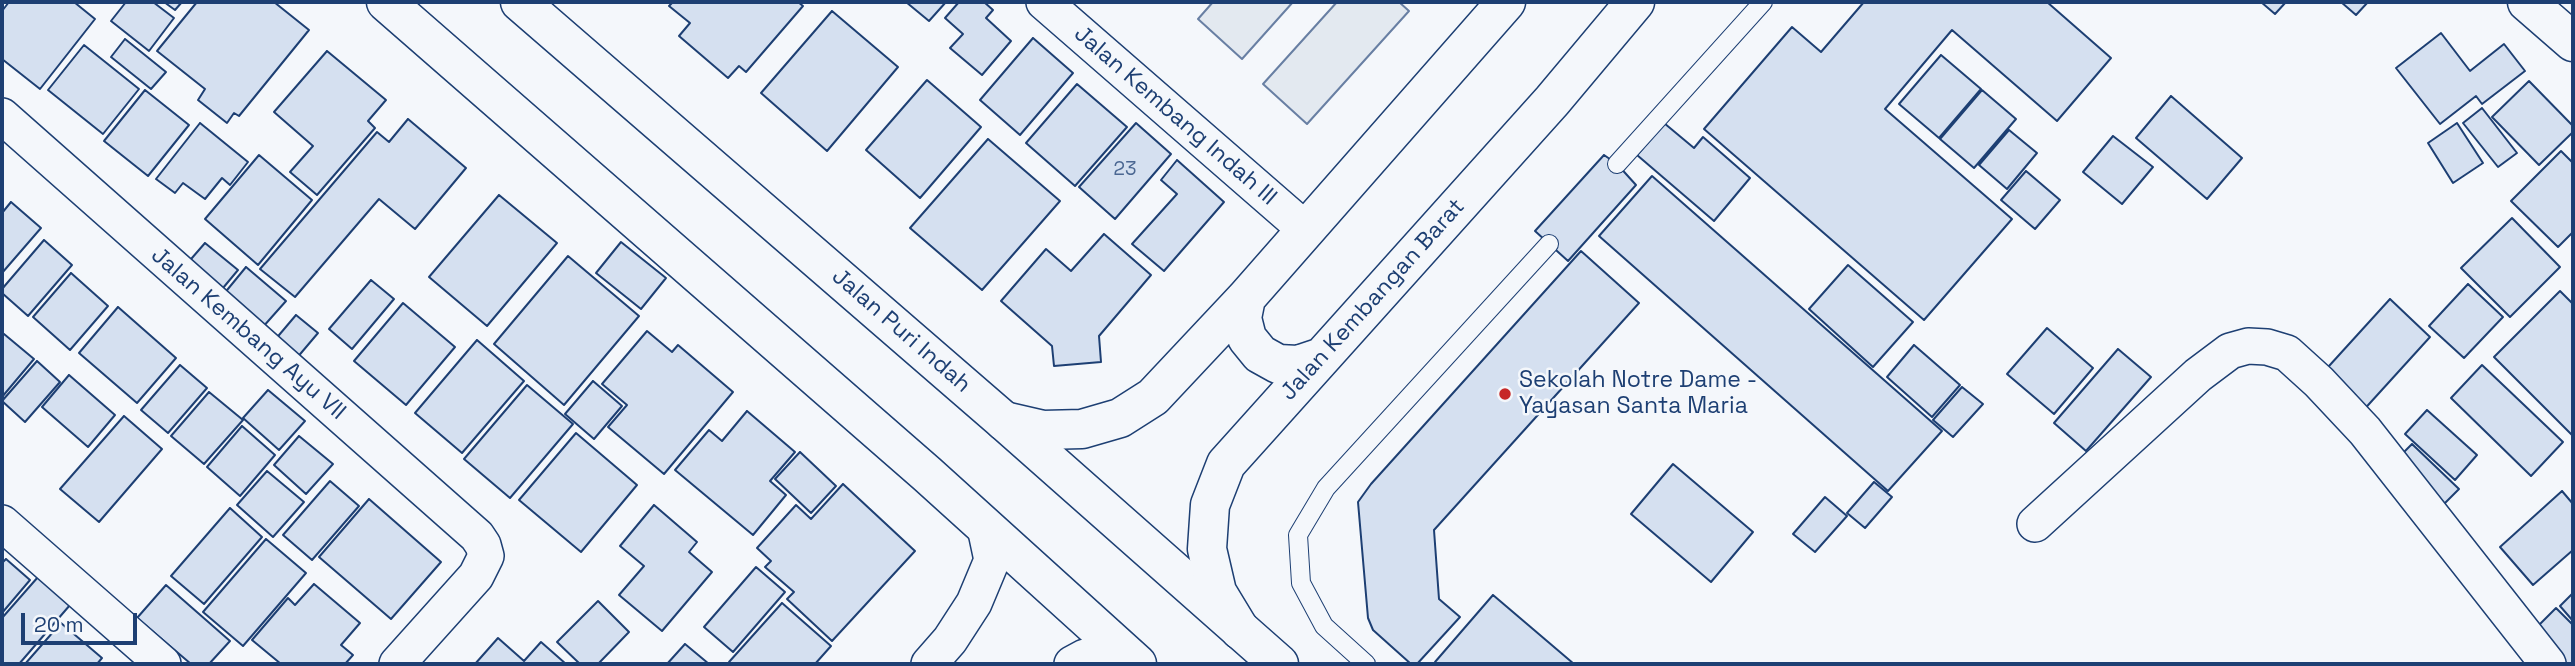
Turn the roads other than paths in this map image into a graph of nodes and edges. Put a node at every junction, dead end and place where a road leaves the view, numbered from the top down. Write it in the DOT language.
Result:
graph roads {
  1 [pos="386,2"];
  2 [pos="520,2"];
  3 [pos="1044,2"];
  4 [pos="1506,2"];
  5 [pos="1635,2"];
  6 [pos="1763,2"];
  7 [pos="2527,2"];
  8 [pos="2573,42"];
  9 [pos="2,116"];
  10 [pos="1616,164"];
  11 [pos="1306,230"];
  12 [pos="1549,244"];
  13 [pos="1246,298"];
  14 [pos="1319,358"];
  15 [pos="1004,421"];
  16 [pos="2,523"];
  17 [pos="2035,524"];
  18 [pos="985,527"];
  19 [pos="1240,630"];
  20 [pos="1129,657"];
  21 [pos="163,664"];
  22 [pos="397,664"];
  23 [pos="929,664"];
  24 [pos="1072,664"];
  25 [pos="1279,664"];
  26 [pos="1366,664"];
  27 [pos="2548,664"];
  1 -- 18 [label="main road"];
  2 -- 15 [label="main road, Jalan Puri Indah"];
  3 -- 11 [label="street, Jalan Kembang Indah III"];
  4 -- 11 [label="main road"];
  5 -- 14 [label="main road, Jalan Kembangan Barat"];
  6 -- 10 [label="lane"];
  7 -- 8 [label="main road"];
  9 -- 22 [label="street, Jalan Kembang Ayu VII"];
  11 -- 13 [label="main road"];
  12 -- 26 [label="lane"];
  13 -- 14 [label="main road"];
  13 -- 15 [label="main road"];
  14 -- 19 [label="main road, Jalan Kembangan Barat"];
  15 -- 19 [label="main road, Jalan Puri Indah"];
  16 -- 21 [label="street"];
  17 -- 27 [label="street"];
  18 -- 20 [label="main road"];
  18 -- 23 [label="street"];
  19 -- 25 [label="main road, Jalan Puri Indah"];
  20 -- 24 [label="street"];
}
